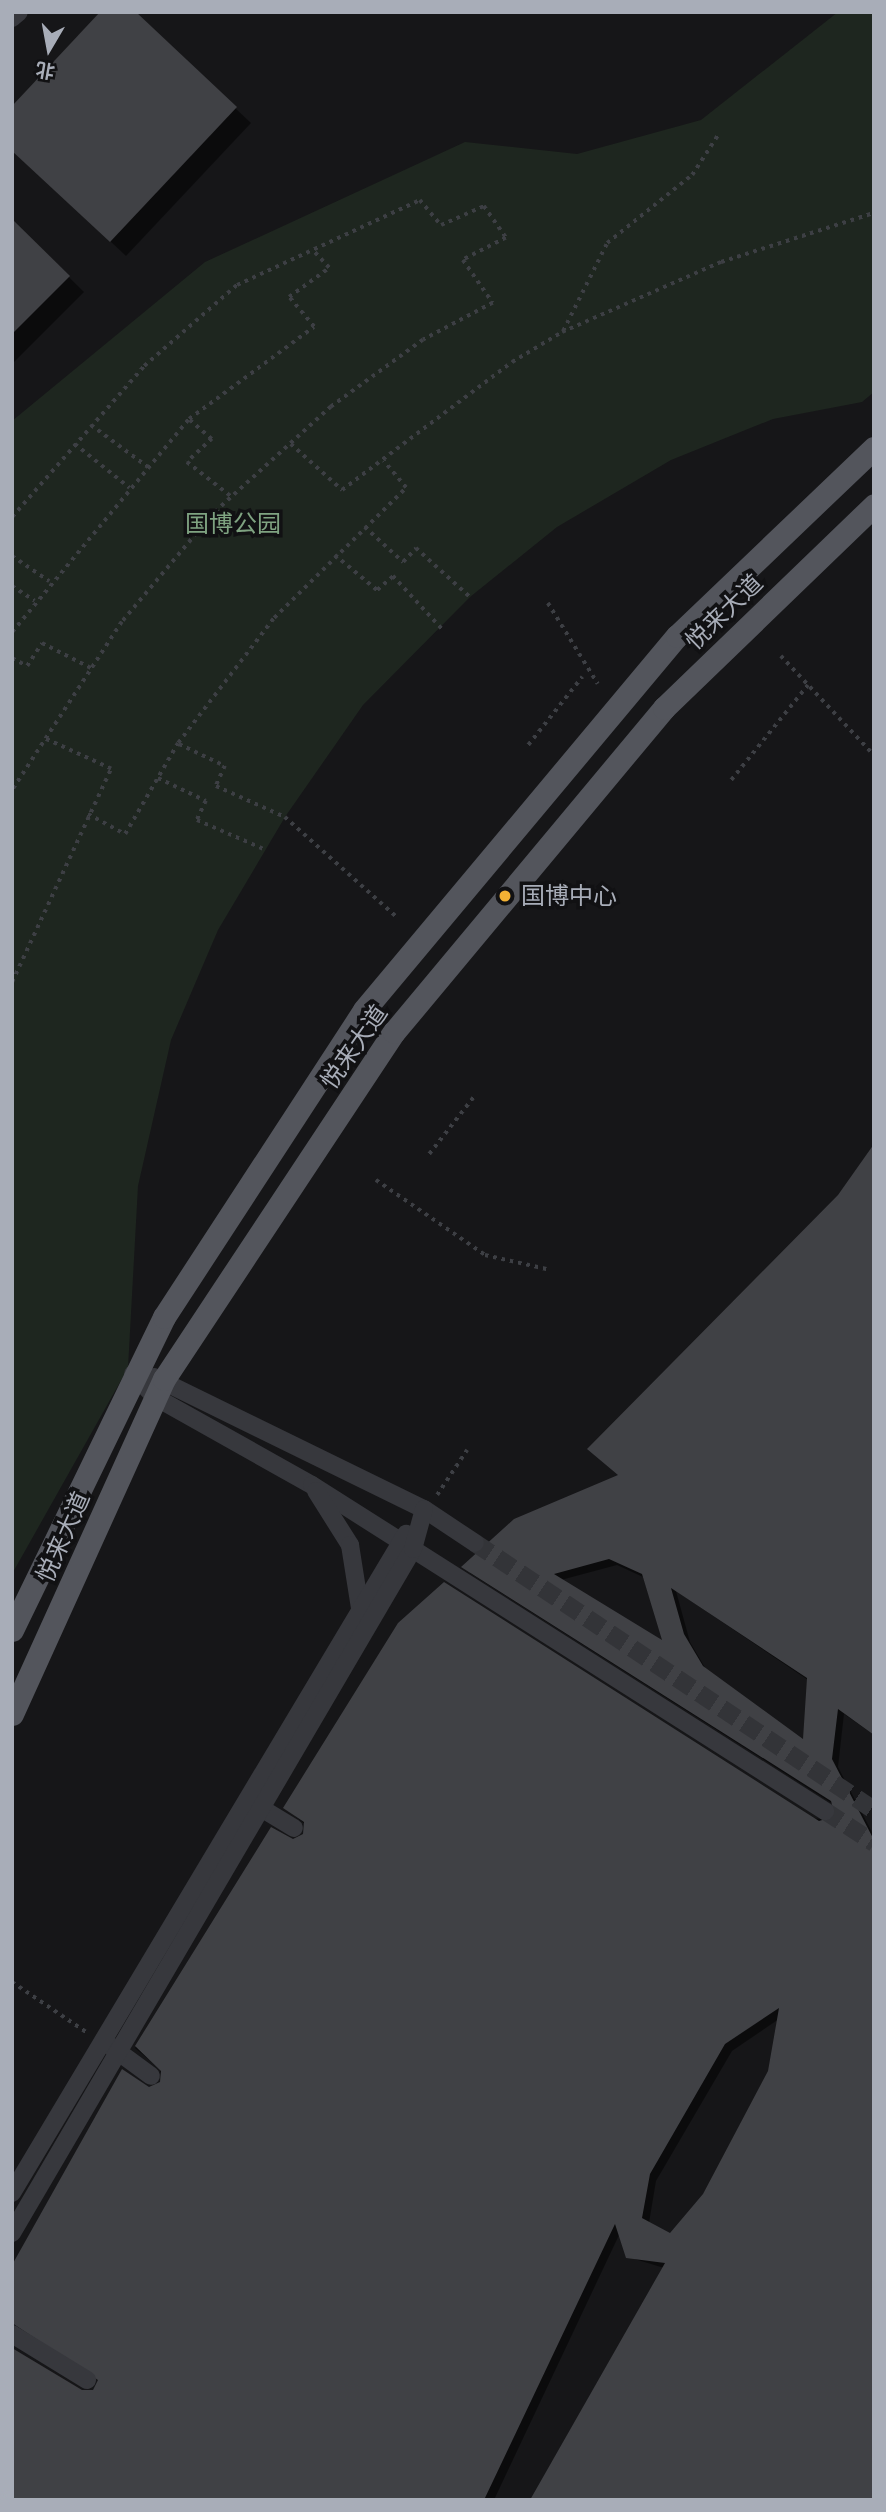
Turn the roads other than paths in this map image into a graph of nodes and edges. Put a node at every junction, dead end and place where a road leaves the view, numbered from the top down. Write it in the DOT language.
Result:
graph roads {
  1 [pos="19,12"];
  2 [pos="12,18"];
  3 [pos="874,448"];
  4 [pos="874,505"];
  5 [pos="133,1374"];
  6 [pos="160,1388"];
  7 [pos="312,1485"];
  8 [pos="424,1509"];
  9 [pos="475,1543"];
  10 [pos="407,1545"];
  11 [pos="360,1608"];
  12 [pos="12,1630"];
  13 [pos="12,1714"];
  14 [pos="253,1803"];
  15 [pos="825,1811"];
  16 [pos="294,1828"];
  17 [pos="100,2038"];
  18 [pos="117,2051"];
  19 [pos="151,2076"];
  20 [pos="12,2193"];
  21 [pos="12,2233"];
  22 [pos="12,2334"];
  23 [pos="87,2380"];
  1 -- 2 [label="street"];
  3 -- 5 [label="main road, 悦来大道"];
  4 -- 6 [label="main road, 悦来大道"];
  5 -- 6 [label="street"];
  5 -- 12 [label="main road, 悦来大道"];
  6 -- 7 [label="street"];
  6 -- 8 [label="street"];
  6 -- 13 [label="main road, 悦来大道"];
  7 -- 10 [label="street"];
  7 -- 11 [label="street"];
  8 -- 9 [label="street"];
  8 -- 10 [label="street"];
  10 -- 11 [label="street"];
  10 -- 14 [label="street"];
  10 -- 15 [label="street"];
  11 -- 14 [label="street"];
  14 -- 16 [label="street"];
  14 -- 17 [label="street"];
  14 -- 18 [label="street"];
  17 -- 18 [label="street"];
  17 -- 20 [label="street"];
  18 -- 19 [label="street"];
  18 -- 21 [label="street"];
  22 -- 23 [label="street"];
}
